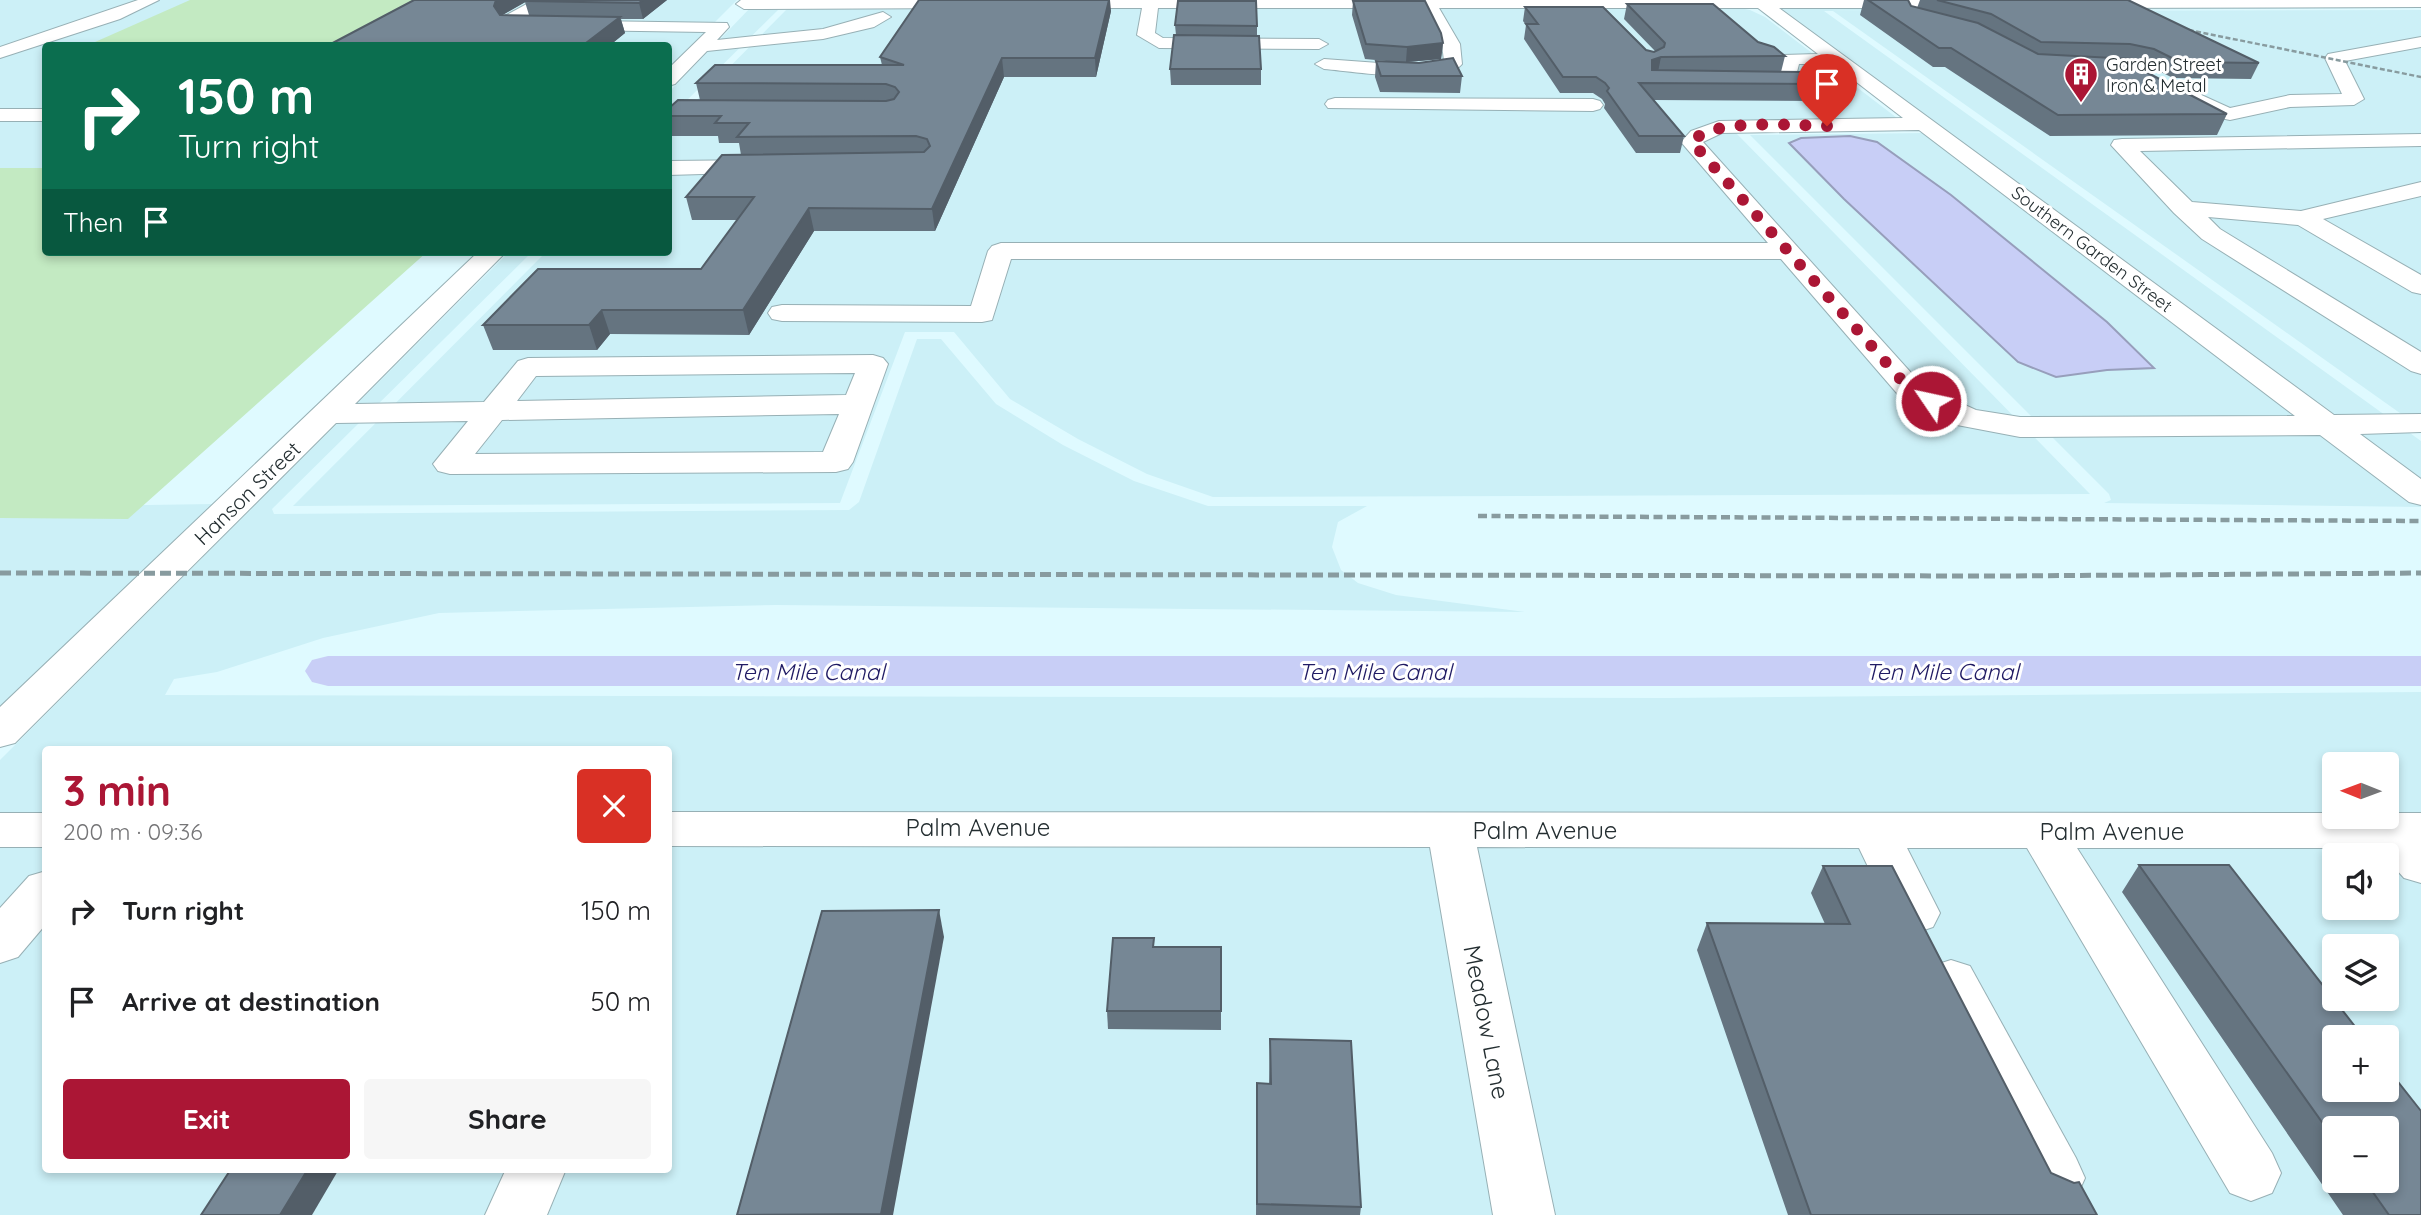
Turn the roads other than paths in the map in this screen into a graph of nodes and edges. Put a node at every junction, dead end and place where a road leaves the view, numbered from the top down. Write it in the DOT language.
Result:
graph roads {
  1 [pos="151,0"];
  2 [pos="1679,1"];
  3 [pos="1855,1"];
  4 [pos="2339,1"];
  5 [pos="746,2"];
  6 [pos="871,2"];
  7 [pos="907,2"];
  8 [pos="1151,2"];
  9 [pos="1980,2"];
  10 [pos="2153,2"];
  11 [pos="2421,2"];
  12 [pos="1045,3"];
  13 [pos="1428,3"];
  14 [pos="1596,3"];
  15 [pos="1762,3"];
  16 [pos="1886,3"];
  17 [pos="2061,3"];
  18 [pos="980,4"];
  19 [pos="534,5"];
  20 [pos="683,6"];
  21 [pos="1614,21"];
  22 [pos="1933,22"];
  23 [pos="1314,24"];
  24 [pos="668,26"];
  25 [pos="721,27"];
  26 [pos="1795,28"];
  27 [pos="1768,29"];
  28 [pos="654,42"];
  29 [pos="2421,42"];
  30 [pos="1760,49"];
  31 [pos="697,51"];
  32 [pos="0,53"];
  33 [pos="672,55"];
  34 [pos="1789,59"];
  35 [pos="1324,64"];
  36 [pos="1847,73"];
  37 [pos="672,76"];
  38 [pos="1801,81"];
  39 [pos="2161,83"];
  40 [pos="1335,104"];
  41 [pos="1593,105"];
  42 [pos="1899,106"];
  43 [pos="1739,107"];
  44 [pos="0,115"];
  45 [pos="42,115"];
  46 [pos="1339,124"];
  47 [pos="1924,124"];
  48 [pos="2416,127"];
  49 [pos="787,167"];
  50 [pos="673,178"];
  51 [pos="2421,189"];
  52 [pos="2182,208"];
  53 [pos="2304,218"];
  54 [pos="1788,251"];
  55 [pos="489,256"];
  56 [pos="2421,286"];
  57 [pos="782,313"];
  58 [pos="2421,365"];
  59 [pos="858,404"];
  60 [pos="493,411"];
  61 [pos="328,414"];
  62 [pos="2421,424"];
  63 [pos="2330,427"];
  64 [pos="2421,495"];
  65 [pos="0,732"];
  66 [pos="0,830"];
  67 [pos="42,830"];
  68 [pos="1450,830"];
  69 [pos="1874,830"];
  70 [pos="2041,831"];
  71 [pos="2405,831"];
  72 [pos="673,838"];
  73 [pos="2421,866"];
  74 [pos="42,895"];
  75 [pos="0,942"];
  76 [pos="2251,1172"];
  77 [pos="534,1173"];
  78 [pos="2055,1178"];
  79 [pos="516,1215"];
  80 [pos="1524,1215"];
  1 -- 32 [label="street"];
  2 -- 14 [label="street"];
  2 -- 15 [label="street"];
  3 -- 15 [label="street"];
  3 -- 16 [label="street"];
  4 -- 10 [label="street"];
  4 -- 11 [label="street"];
  5 -- 6 [label="street"];
  5 -- 25 [label="street"];
  6 -- 7 [label="street"];
  7 -- 18 [label="street"];
  7 -- 31 [label="street"];
  8 -- 12 [label="street"];
  8 -- 23 [label="street"];
  8 -- 23 [label="street"];
  9 -- 16 [label="street"];
  10 -- 17 [label="street"];
  13 -- 14 [label="street"];
  13 -- 23 [label="street"];
  13 -- 35 [label="street"];
  14 -- 21 [label="street"];
  15 -- 26 [label="street, Southern Garden Street"];
  16 -- 22 [label="street"];
  19 -- 24 [label="street"];
  20 -- 24 [label="street"];
  23 -- 35 [label="street"];
  24 -- 25 [label="street"];
  24 -- 28 [label="street"];
  25 -- 31 [label="street"];
  26 -- 27 [label="street"];
  26 -- 36 [label="street, Southern Garden Street"];
  29 -- 39 [label="street"];
  30 -- 34 [label="street"];
  31 -- 33 [label="street"];
  31 -- 37 [label="street"];
  34 -- 36 [label="street"];
  34 -- 38 [label="street"];
  35 -- 40 [label="street"];
  36 -- 42 [label="street, Southern Garden Street"];
  40 -- 41 [label="street"];
  40 -- 46 [label="street"];
  42 -- 43 [label="street"];
  42 -- 47 [label="street, Southern Garden Street"];
  44 -- 45 [label="street"];
  47 -- 54 [label="street"];
  47 -- 63 [label="street, Southern Garden Street"];
  48 -- 52 [label="street"];
  49 -- 50 [label="street"];
  51 -- 53 [label="street"];
  52 -- 53 [label="street"];
  52 -- 58 [label="street"];
  53 -- 56 [label="street"];
  54 -- 57 [label="street"];
  54 -- 63 [label="street"];
  55 -- 61 [label="street, Hanson Street"];
  59 -- 60 [label="street"];
  59 -- 60 [label="street"];
  59 -- 60 [label="street"];
  60 -- 61 [label="street"];
  61 -- 65 [label="street, Hanson Street"];
  62 -- 63 [label="street"];
  63 -- 64 [label="street, Southern Garden Street"];
  66 -- 67 [label="street"];
  68 -- 69 [label="street, Palm Avenue"];
  68 -- 72 [label="street, Palm Avenue"];
  68 -- 80 [label="street, Meadow Lane"];
  69 -- 70 [label="street, Palm Avenue"];
  69 -- 78 [label="street"];
  70 -- 71 [label="street, Palm Avenue"];
  70 -- 76 [label="street"];
  71 -- 73 [label="street"];
  74 -- 75 [label="street"];
  77 -- 79 [label="street"];
}
